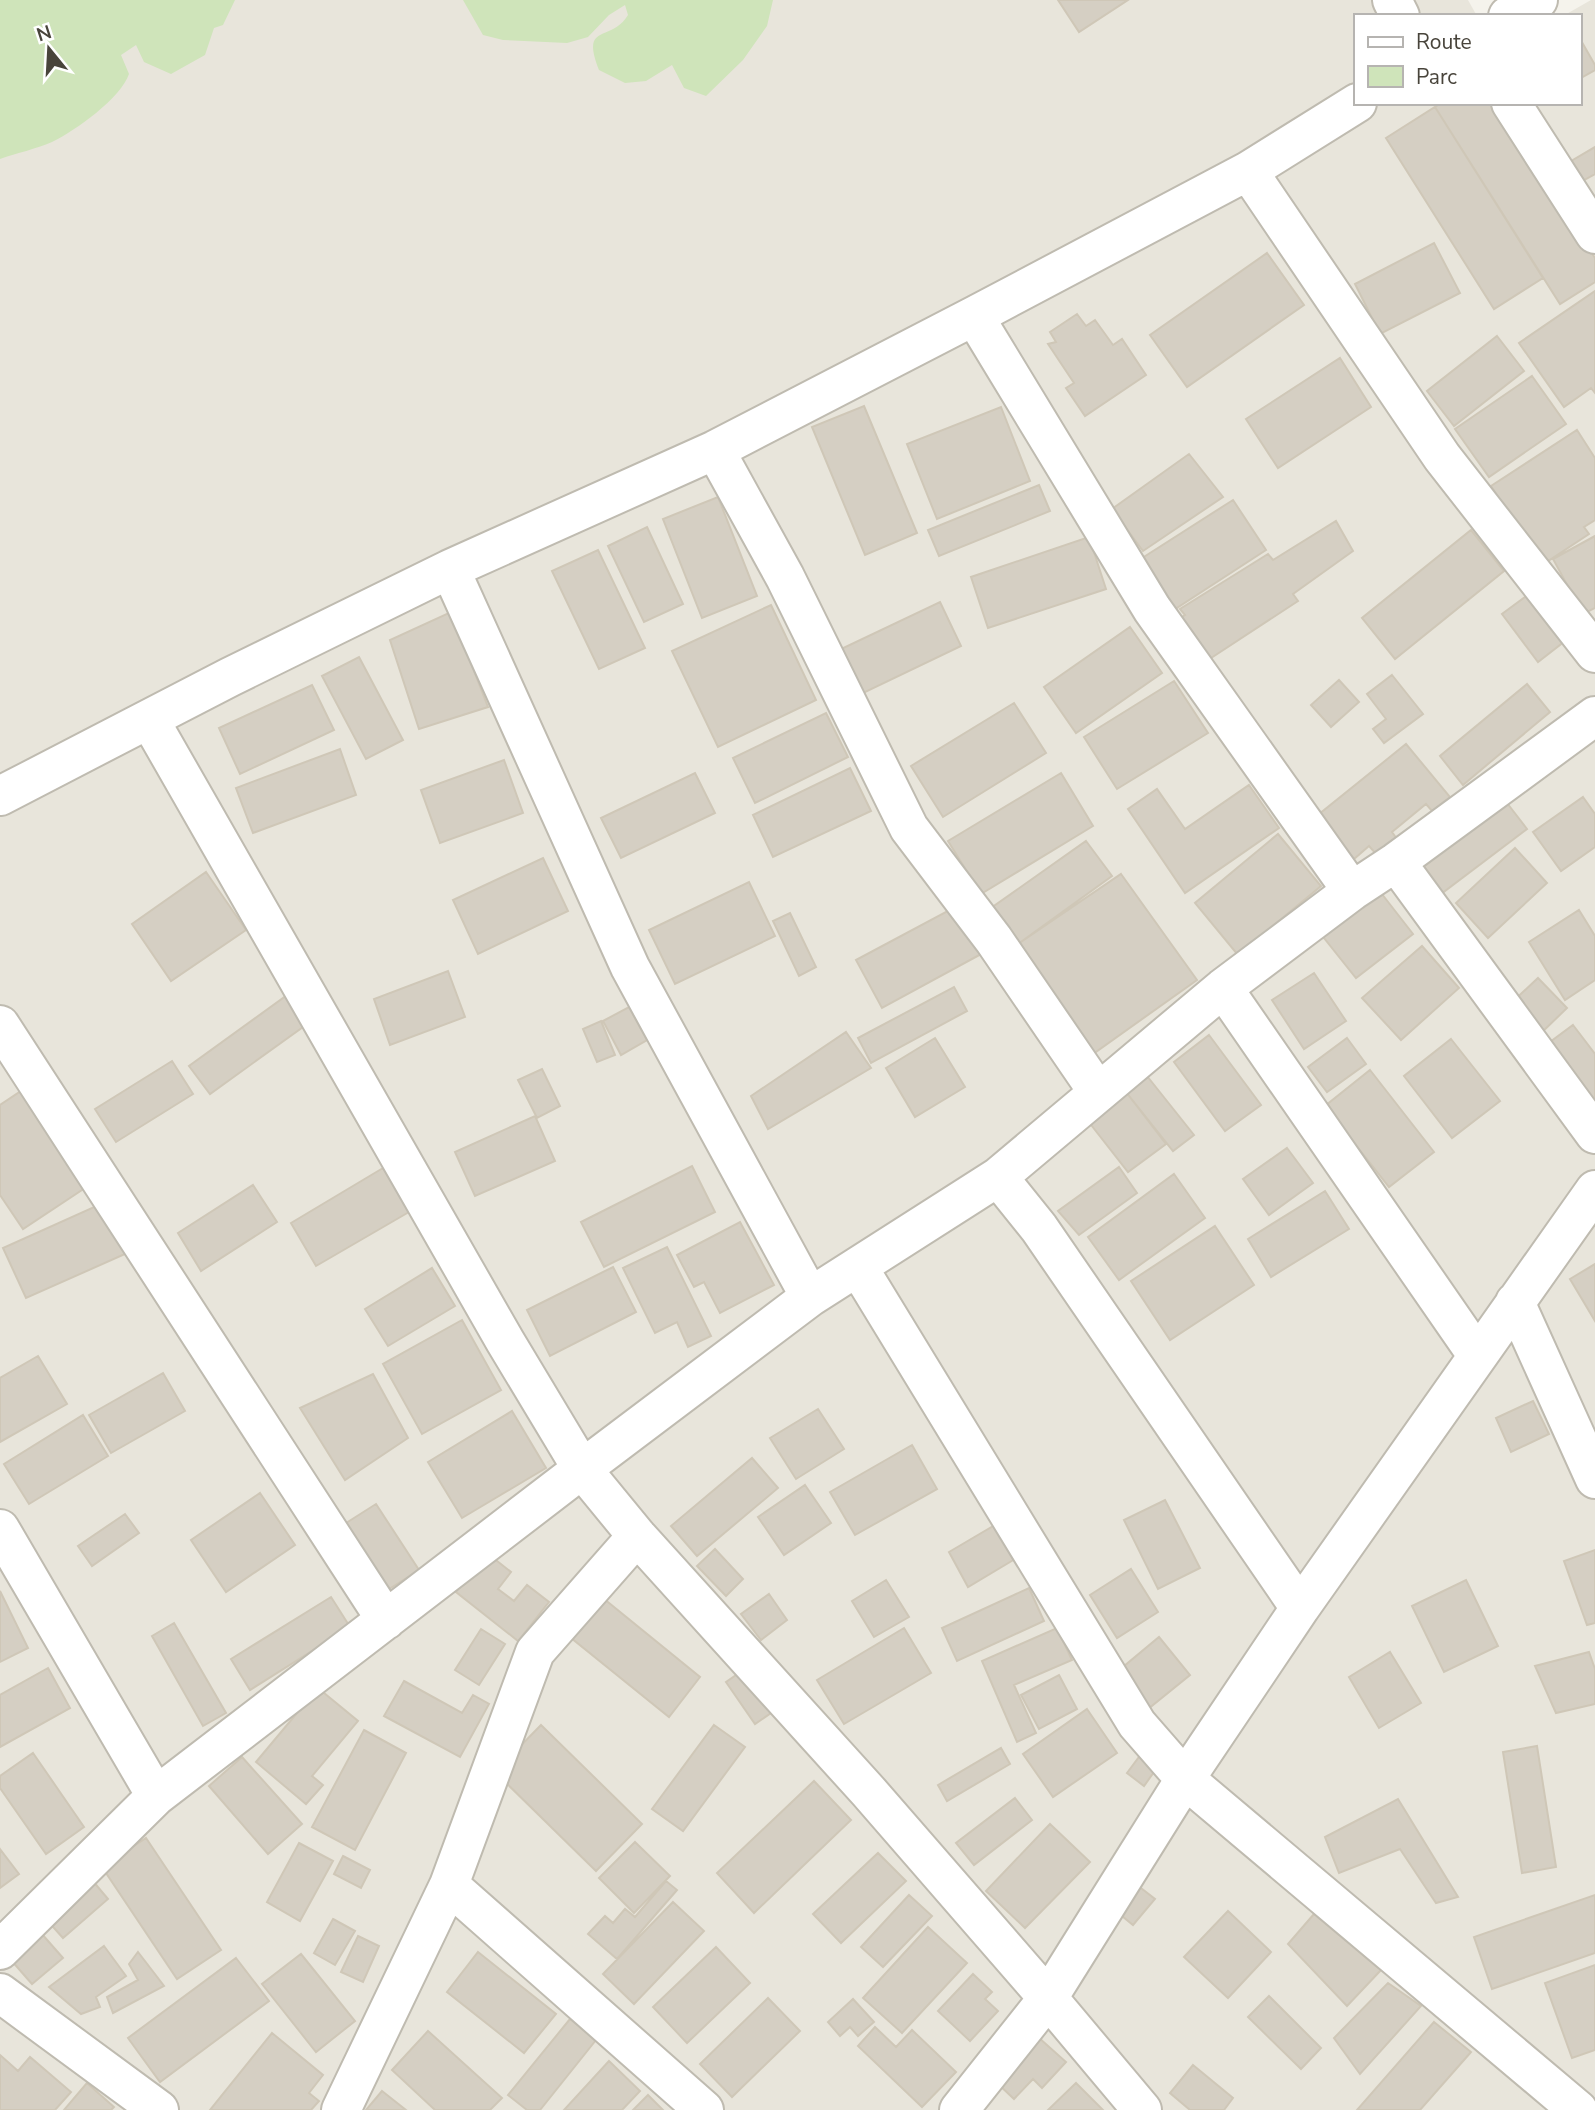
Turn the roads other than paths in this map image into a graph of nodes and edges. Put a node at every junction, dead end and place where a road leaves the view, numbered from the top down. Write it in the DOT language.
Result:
graph roads {
  1 [pos="1538,0"];
  2 [pos="1512,14"];
  3 [pos="1354,105"];
  4 [pos="1512,105"];
  5 [pos="1248,171"];
  6 [pos="1595,234"];
  7 [pos="974,316"];
  8 [pos="715,450"];
  9 [pos="450,569"];
  10 [pos="1595,653"];
  11 [pos="1595,716"];
  12 [pos="149,719"];
  13 [pos="0,796"];
  14 [pos="1396,862"];
  15 [pos="1352,891"];
  16 [pos="1223,988"];
  17 [pos="0,1025"];
  18 [pos="1098,1092"];
  19 [pos="1595,1134"];
  20 [pos="998,1177"];
  21 [pos="1595,1190"];
  22 [pos="858,1267"];
  23 [pos="810,1297"];
  24 [pos="1515,1302"];
  25 [pos="1477,1356"];
  26 [pos="582,1469"];
  27 [pos="1595,1479"];
  28 [pos="0,1529"];
  29 [pos="636,1535"];
  30 [pos="1300,1608"];
  31 [pos="386,1620"];
  32 [pos="1185,1779"];
  33 [pos="156,1796"];
  34 [pos="449,1885"];
  35 [pos="0,1950"];
  36 [pos="0,1993"];
  37 [pos="1048,1998"];
  38 [pos="159,2110"];
  39 [pos="341,2110"];
  40 [pos="704,2110"];
  41 [pos="959,2110"];
  42 [pos="1142,2110"];
  43 [pos="1578,2110"];
  1 -- 2 [label="street"];
  3 -- 5 [label="street"];
  4 -- 6 [label="street"];
  5 -- 7 [label="street"];
  5 -- 10 [label="street"];
  7 -- 8 [label="street"];
  7 -- 15 [label="street"];
  8 -- 9 [label="street"];
  8 -- 18 [label="street"];
  9 -- 12 [label="street"];
  9 -- 23 [label="street"];
  11 -- 14 [label="street"];
  12 -- 13 [label="street"];
  12 -- 26 [label="street"];
  14 -- 15 [label="street"];
  14 -- 19 [label="street"];
  15 -- 16 [label="street"];
  16 -- 18 [label="street"];
  16 -- 25 [label="street"];
  17 -- 31 [label="street"];
  18 -- 20 [label="street"];
  20 -- 22 [label="street"];
  20 -- 30 [label="street"];
  21 -- 24 [label="street"];
  22 -- 23 [label="street"];
  22 -- 32 [label="street"];
  23 -- 26 [label="street"];
  24 -- 25 [label="street"];
  24 -- 27 [label="street"];
  25 -- 30 [label="street"];
  26 -- 29 [label="street"];
  26 -- 31 [label="street"];
  28 -- 33 [label="street"];
  29 -- 34 [label="street"];
  29 -- 37 [label="street"];
  30 -- 32 [label="street"];
  31 -- 33 [label="street"];
  32 -- 37 [label="street"];
  32 -- 43 [label="street"];
  33 -- 35 [label="street"];
  34 -- 39 [label="street"];
  34 -- 40 [label="street"];
  36 -- 38 [label="street"];
  37 -- 41 [label="street"];
  37 -- 42 [label="street"];
}
